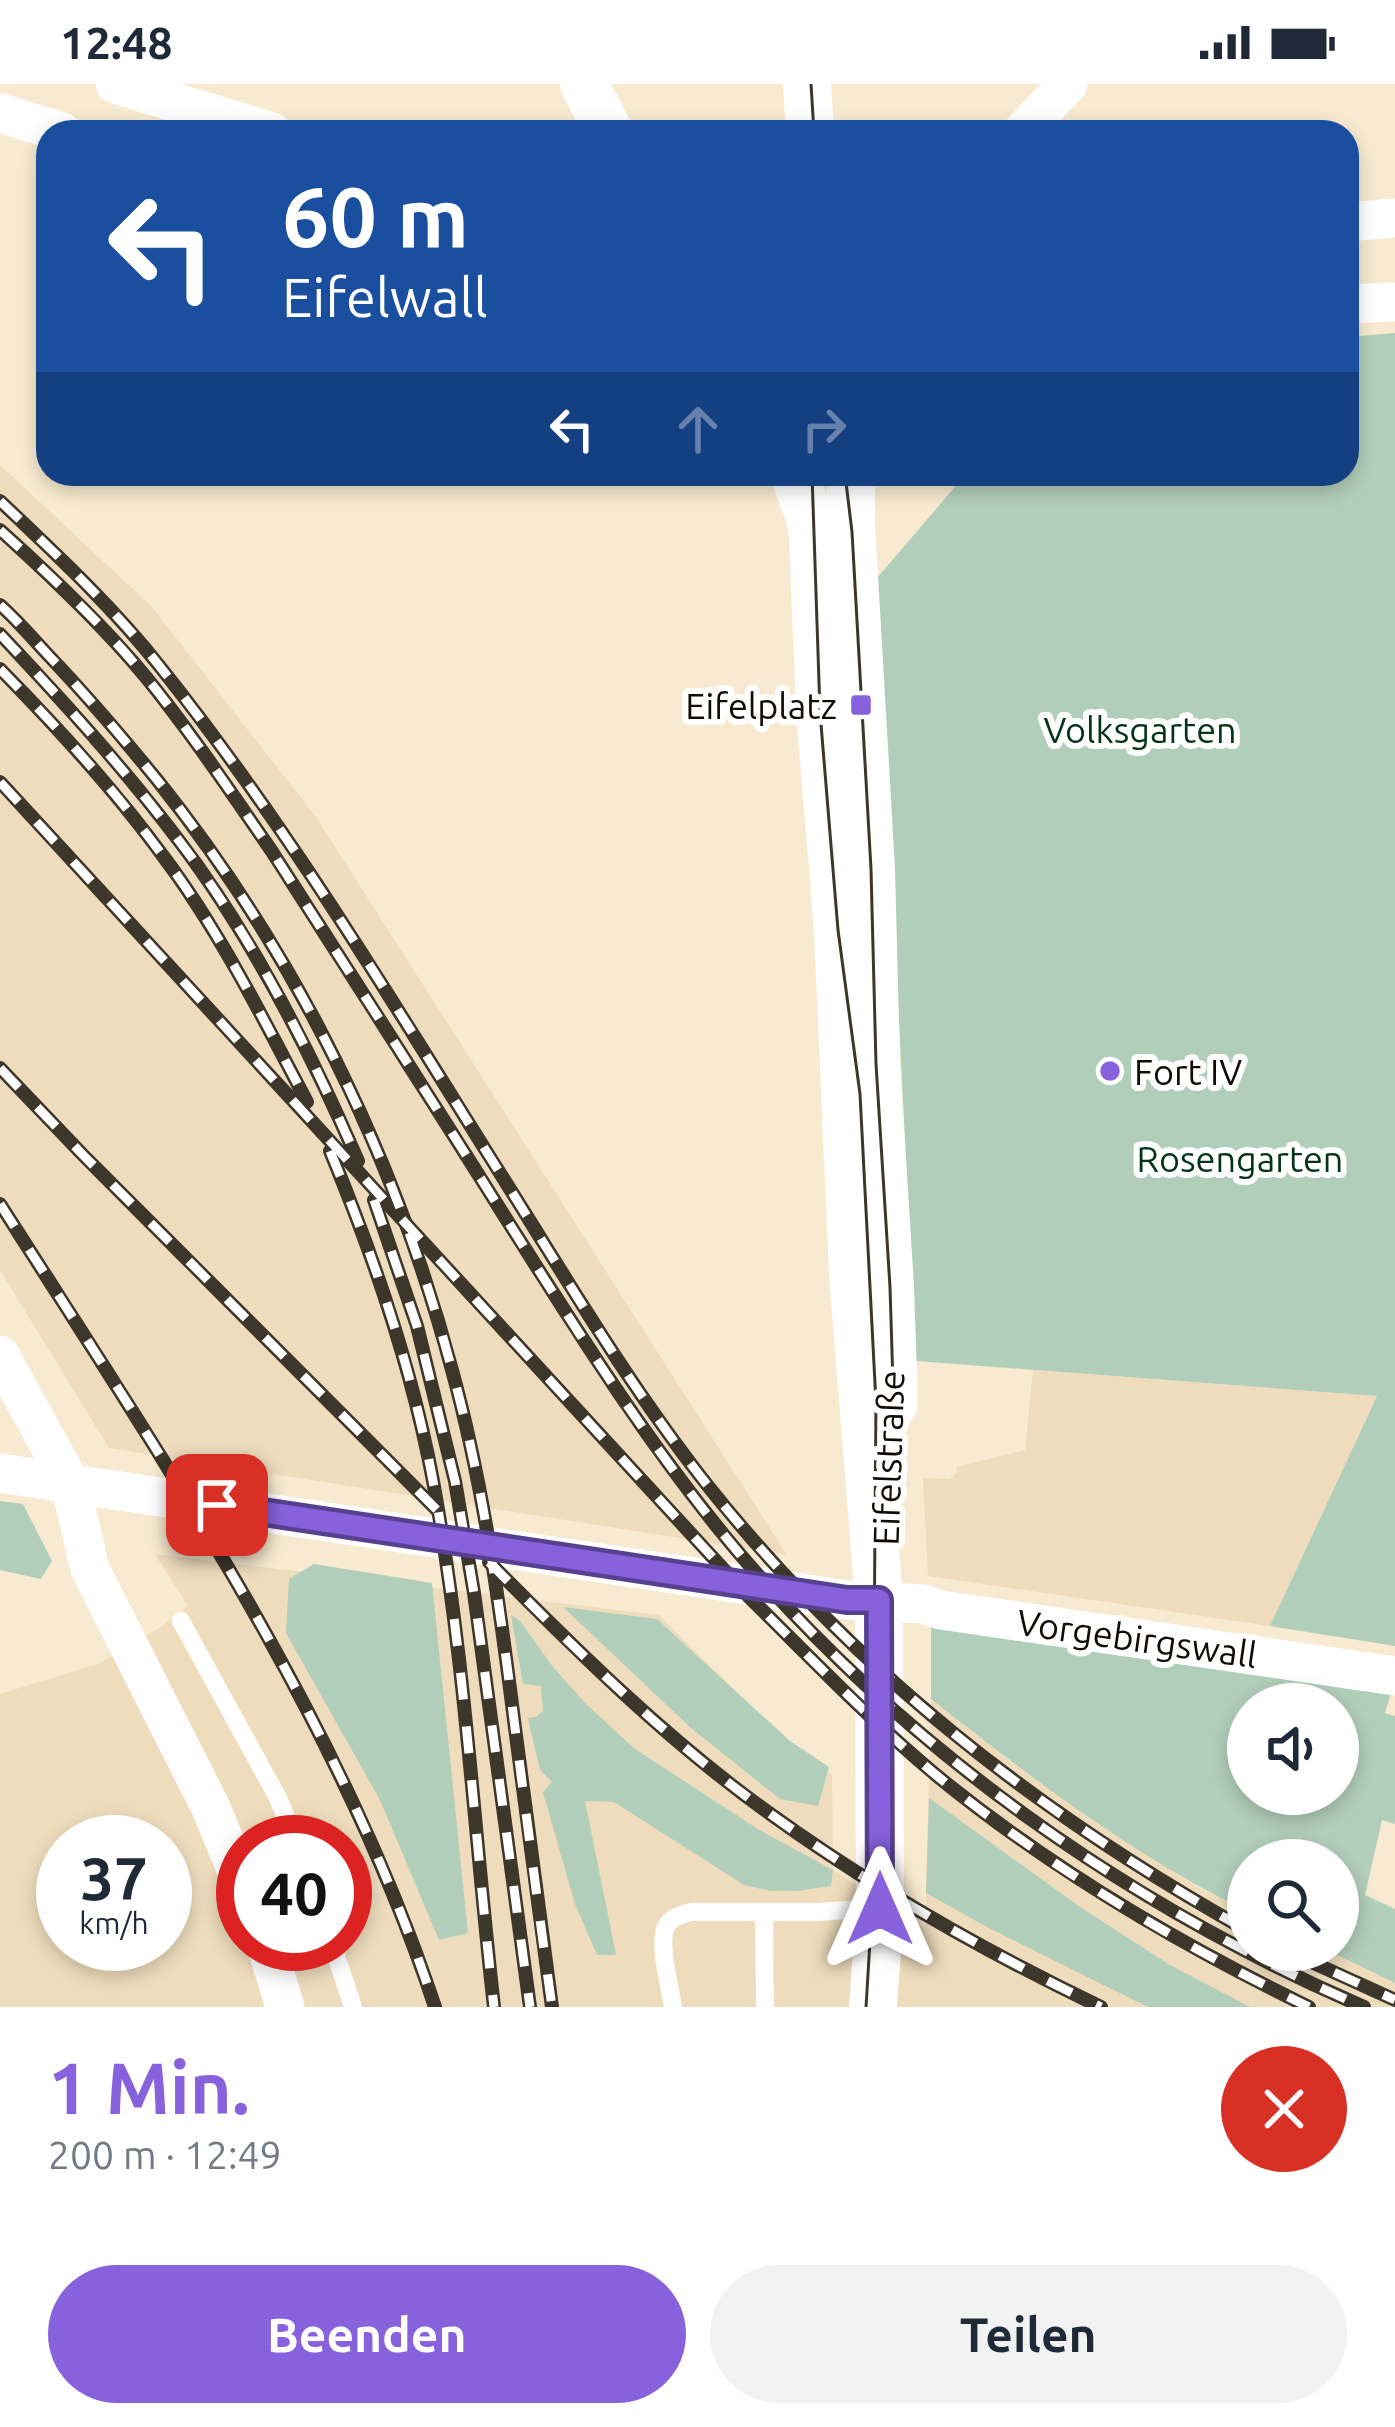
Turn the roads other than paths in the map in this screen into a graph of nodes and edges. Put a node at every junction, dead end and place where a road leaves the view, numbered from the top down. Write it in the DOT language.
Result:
graph roads {
  1 [pos="115,84"];
  2 [pos="584,84"];
  3 [pos="807,84"];
  4 [pos="1068,84"];
  5 [pos="0,113"];
  6 [pos="233,120"];
  7 [pos="602,120"];
  8 [pos="809,120"];
  9 [pos="1034,120"];
  10 [pos="36,124"];
  11 [pos="1395,218"];
  12 [pos="1359,221"];
  13 [pos="1395,302"];
  14 [pos="1359,304"];
  15 [pos="798,486"];
  16 [pos="851,486"];
  17 [pos="0,1355"];
  18 [pos="0,1473"];
  19 [pos="70,1483"];
  20 [pos="879,1600"];
  21 [pos="181,1621"];
  22 [pos="1395,1676"];
  23 [pos="285,1815"];
  24 [pos="216,1820"];
  25 [pos="880,1909"];
  26 [pos="764,1912"];
  27 [pos="274,1971"];
  28 [pos="341,1971"];
  29 [pos="285,2007"];
  30 [pos="353,2007"];
  31 [pos="673,2007"];
  32 [pos="765,2007"];
  33 [pos="873,2007"];
  1 -- 6 [label="street"];
  2 -- 7 [label="street"];
  3 -- 8 [label="street"];
  4 -- 9 [label="street"];
  5 -- 10 [label="street"];
  11 -- 12 [label="street"];
  13 -- 14 [label="street"];
  15 -- 20 [label="street, Eifelstraße"];
  16 -- 20 [label="street, Eifelstraße"];
  17 -- 19 [label="street"];
  18 -- 19 [label="street, Vorgebirgswall"];
  19 -- 20 [label="street, Vorgebirgswall"];
  19 -- 24 [label="street"];
  20 -- 22 [label="street, Vorgebirgswall"];
  20 -- 25 [label="street"];
  21 -- 23 [label="lane"];
  25 -- 26 [label="lane"];
  25 -- 33 [label="street"];
  26 -- 31 [label="lane"];
  26 -- 32 [label="lane"];
  27 -- 29 [label="street"];
  28 -- 30 [label="lane"];
}
